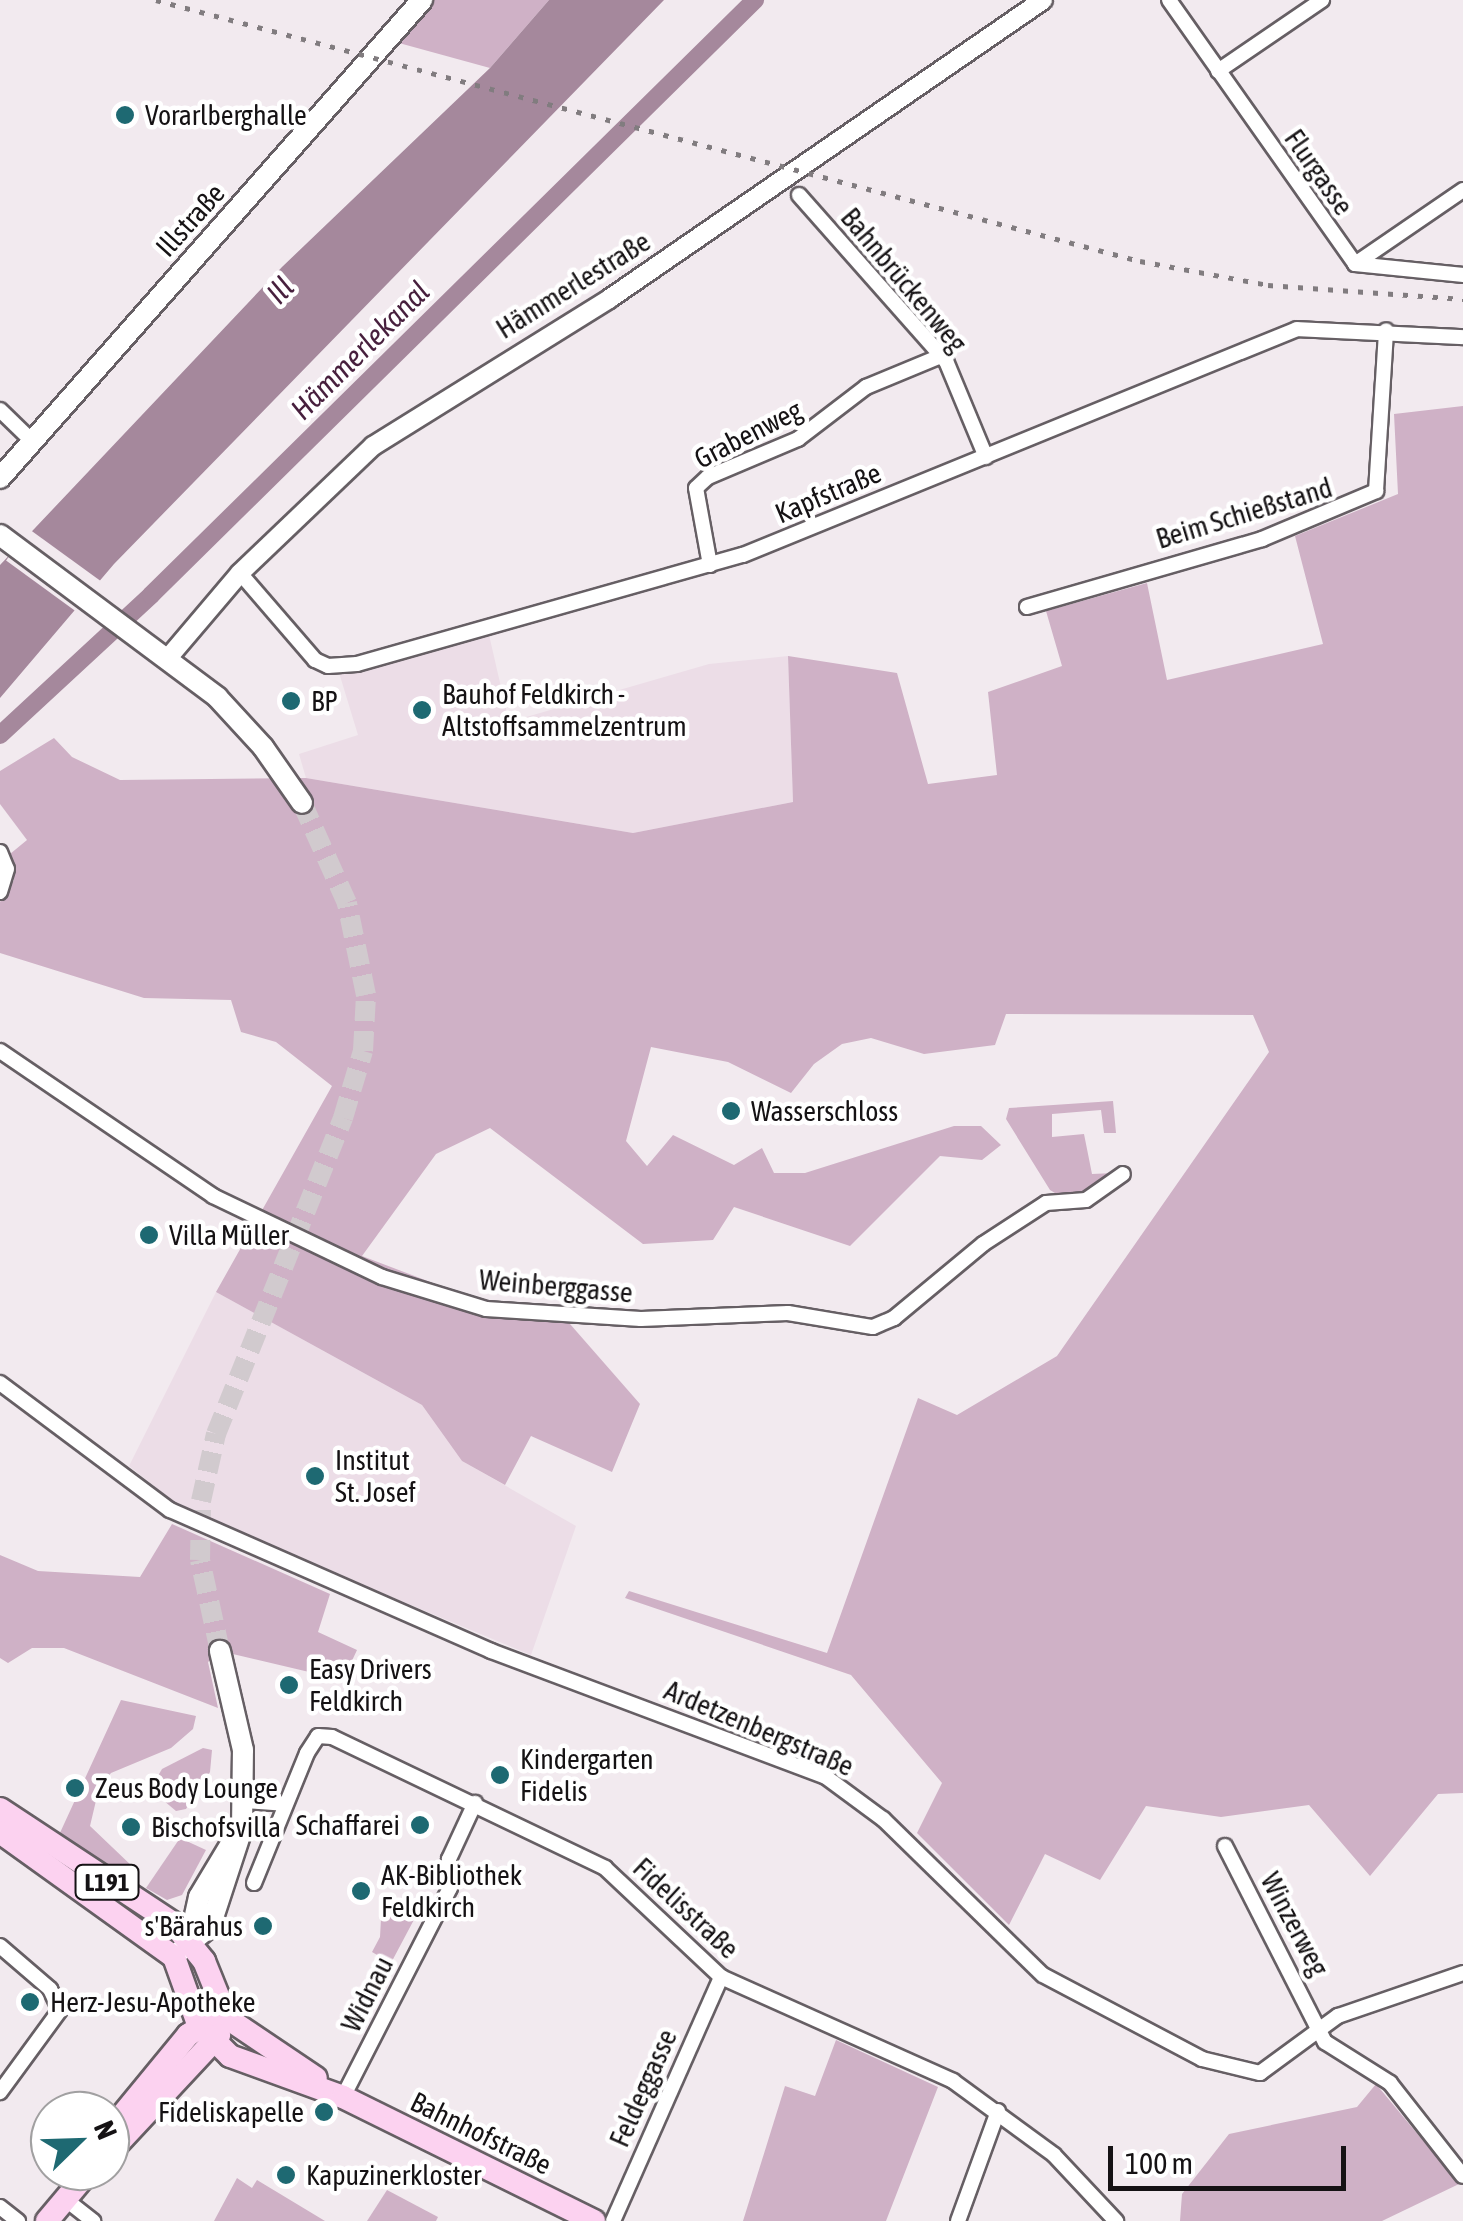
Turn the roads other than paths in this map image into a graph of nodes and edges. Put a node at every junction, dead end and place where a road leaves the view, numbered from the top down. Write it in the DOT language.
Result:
graph roads {
  1 [pos="422,0"];
  2 [pos="1043,0"];
  3 [pos="1169,0"];
  4 [pos="1322,0"];
  5 [pos="1218,71"];
  6 [pos="1463,190"];
  7 [pos="799,195"];
  8 [pos="1355,264"];
  9 [pos="1463,275"];
  10 [pos="1386,330"];
  11 [pos="1463,337"];
  12 [pos="941,356"];
  13 [pos="0,410"];
  14 [pos="31,440"];
  15 [pos="986,457"];
  16 [pos="0,478"];
  17 [pos="0,535"];
  18 [pos="710,565"];
  19 [pos="240,573"];
  20 [pos="1027,607"];
  21 [pos="168,658"];
  22 [pos="302,802"];
  23 [pos="0,852"];
  24 [pos="0,892"];
  25 [pos="0,1051"];
  26 [pos="1123,1174"];
  27 [pos="0,1383"];
  28 [pos="220,1651"];
  29 [pos="245,1801"];
  30 [pos="475,1803"];
  31 [pos="284,1804"];
  32 [pos="0,1809"];
  33 [pos="0,1832"];
  34 [pos="1225,1846"];
  35 [pos="254,1883"];
  36 [pos="190,1938"];
  37 [pos="0,1946"];
  38 [pos="174,1958"];
  39 [pos="1463,1974"];
  40 [pos="721,1978"];
  41 [pos="226,2018"];
  42 [pos="198,2024"];
  43 [pos="1317,2028"];
  44 [pos="214,2045"];
  45 [pos="0,2092"];
  46 [pos="343,2098"];
  47 [pos="130,2106"];
  48 [pos="998,2111"];
  49 [pos="130,2129"];
  50 [pos="1463,2176"];
  51 [pos="73,2191"];
  52 [pos="66,2199"];
  53 [pos="0,2207"];
  54 [pos="18,2221"];
  55 [pos="47,2221"];
  56 [pos="92,2221"];
  57 [pos="594,2221"];
  58 [pos="613,2221"];
  59 [pos="958,2221"];
  60 [pos="1116,2221"];
  1 -- 14 [label="main road, Illstraße"];
  2 -- 19 [label="street, Hämmerlestraße"];
  3 -- 5 [label="street, Flurgasse"];
  4 -- 5 [label="street"];
  5 -- 8 [label="street, Flurgasse"];
  6 -- 8 [label="street"];
  7 -- 12 [label="street, Bahnbrückenweg"];
  8 -- 9 [label="street"];
  10 -- 11 [label="street, Kapfstraße"];
  10 -- 15 [label="street, Kapfstraße"];
  10 -- 20 [label="street, Beim Schießstand"];
  12 -- 15 [label="street, Bahnbrückenweg"];
  12 -- 18 [label="street, Grabenweg"];
  13 -- 14 [label="street"];
  14 -- 16 [label="main road, Illstraße"];
  15 -- 18 [label="street, Kapfstraße"];
  17 -- 21 [label="main road"];
  18 -- 19 [label="street, Kapfstraße"];
  19 -- 21 [label="street, Hämmerlestraße"];
  21 -- 22 [label="main road"];
  23 -- 24 [label="street"];
  25 -- 26 [label="street, Weinberggasse"];
  27 -- 43 [label="street, Ardetzenbergstraße"];
  28 -- 29 [label="main road"];
  29 -- 31 [label="street"];
  29 -- 36 [label="main road"];
  30 -- 31 [label="street, Fidelisstraße"];
  30 -- 40 [label="street, Fidelisstraße"];
  30 -- 46 [label="street, Widnau"];
  31 -- 35 [label="street"];
  32 -- 36 [label="main road, L191"];
  33 -- 38 [label="main road, L191"];
  34 -- 43 [label="street, Winzerweg"];
  36 -- 38 [label="main road"];
  36 -- 41 [label="main road"];
  37 -- 45 [label="street"];
  38 -- 42 [label="main road"];
  39 -- 43 [label="street"];
  40 -- 48 [label="street, Fidelisstraße"];
  40 -- 58 [label="street, Feldeggasse"];
  41 -- 42 [label="main road"];
  41 -- 44 [label="main road"];
  41 -- 46 [label="main road, Bahnhofstraße"];
  42 -- 44 [label="main road"];
  42 -- 47 [label="main road"];
  43 -- 50 [label="street"];
  44 -- 46 [label="main road, Bahnhofstraße"];
  44 -- 49 [label="main road"];
  46 -- 57 [label="main road, Bahnhofstraße"];
  48 -- 59 [label="street"];
  48 -- 60 [label="street, Fidelisstraße"];
  51 -- 52 [label="main road"];
  52 -- 55 [label="main road"];
  52 -- 56 [label="street"];
  53 -- 54 [label="street"];
}
